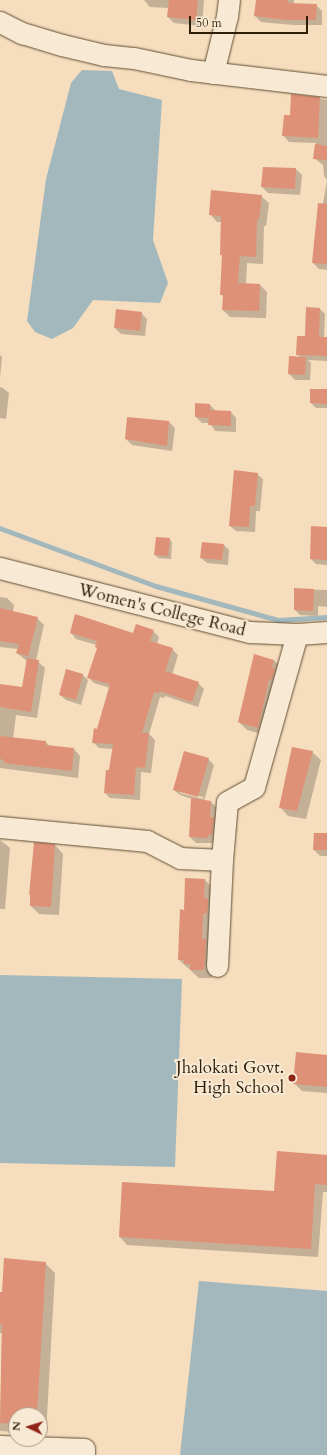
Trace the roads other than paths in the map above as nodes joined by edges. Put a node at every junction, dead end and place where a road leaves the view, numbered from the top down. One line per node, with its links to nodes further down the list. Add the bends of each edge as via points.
1 (229, 0): 3 (street)
2 (0, 22): 3 (street, via 62,45 104,55)
3 (213, 73): 4 (street)
4 (327, 86)
5 (0, 568): 7 (street, Women's College Road, via 250,632)
6 (327, 632): 7 (street, Women's College Road)
7 (297, 634): 9 (street, via 254,787 227,802)
8 (0, 827): 9 (street, via 147,841 180,858)
9 (222, 860): 10 (street)
10 (217, 966)
11 (0, 1446): 12 (street, via 84,1449)
12 (84, 1455)

